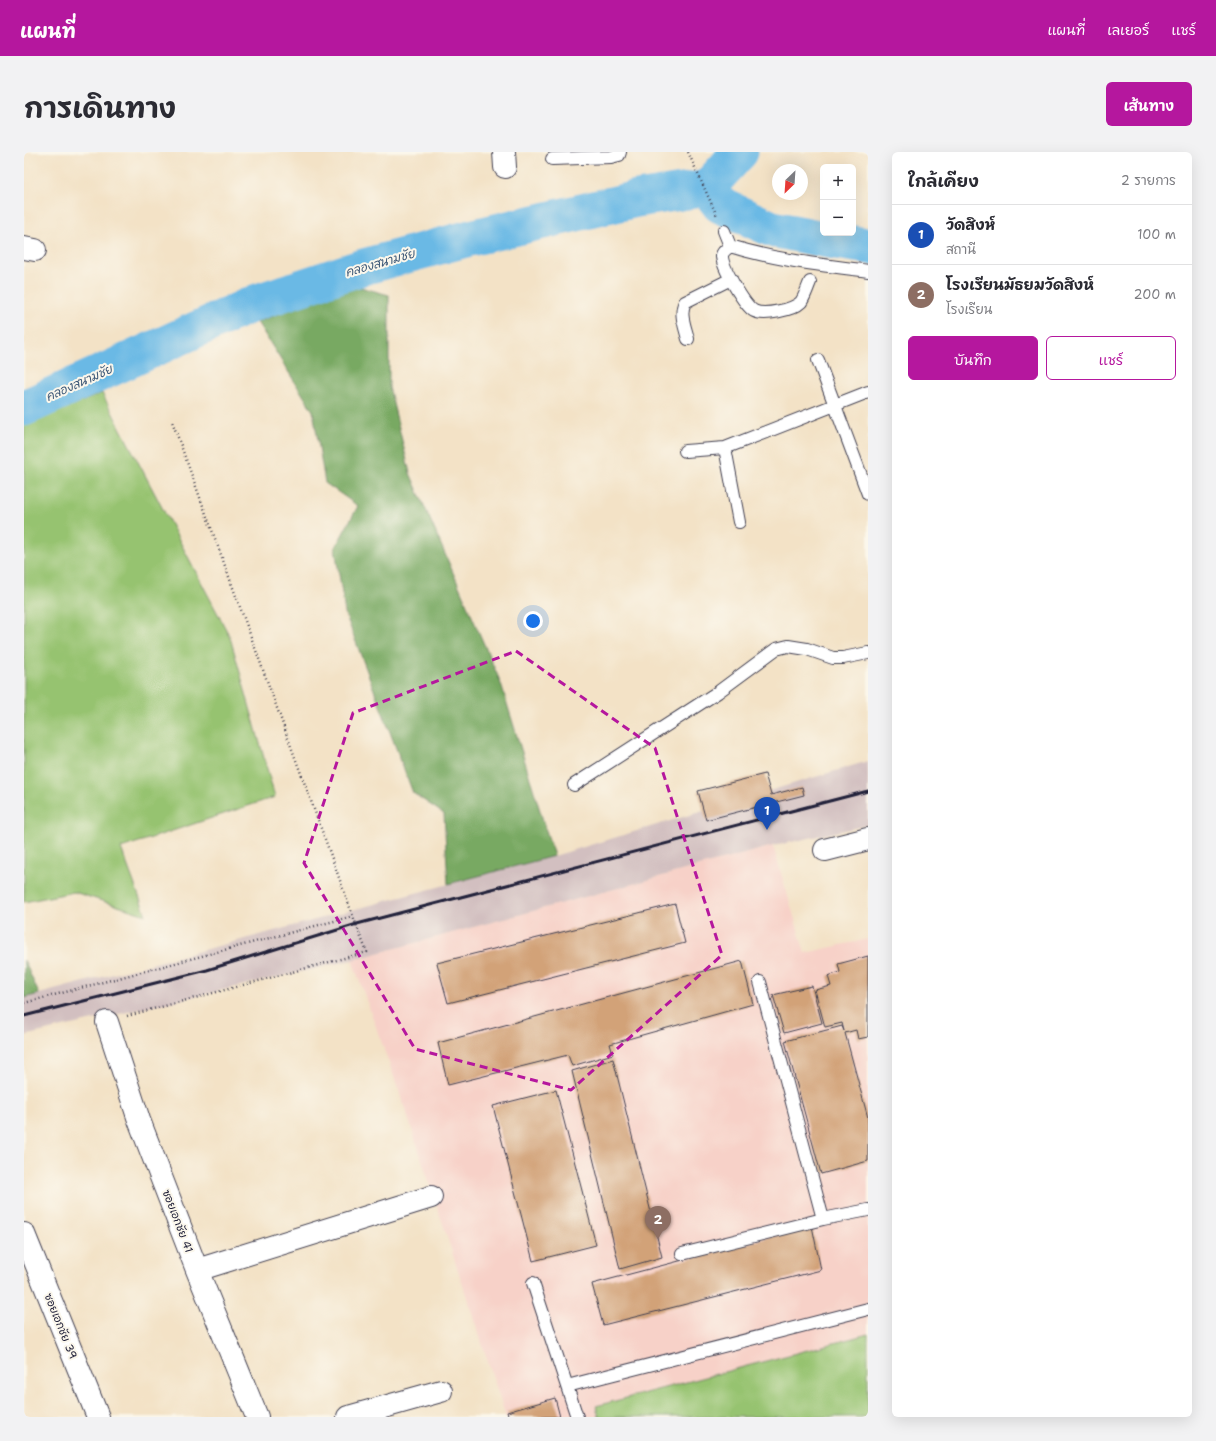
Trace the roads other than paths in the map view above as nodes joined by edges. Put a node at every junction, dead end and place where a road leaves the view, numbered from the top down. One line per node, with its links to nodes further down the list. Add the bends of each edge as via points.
1 (620, 152): 2 (lane, via 619,155 611,157)
2 (552, 159)
3 (724, 231): 4 (lane)
4 (730, 246): 5 (lane, via 797,262); 6 (lane, via 722,256)
5 (868, 271)
6 (731, 279): 7 (lane, via 747,306 761,313 796,306 802,301); 8 (lane, via 685,302 682,315)
7 (810, 282)
8 (688, 339)
9 (818, 360): 11 (lane)
10 (868, 392): 11 (lane)
11 (834, 405): 12 (lane); 14 (lane)
12 (725, 448): 13 (lane); 15 (lane)
13 (685, 452)
14 (868, 494)
15 (739, 522)
16 (868, 653): 17 (lane, via 833,658 807,649 788,646 776,649 718,692)
17 (574, 785)
18 (868, 839): 19 (street)
19 (825, 850)
20 (760, 982): 24 (lane)
21 (107, 1022): 27 (street, ซอยเอกชัย 41, via 140,1120)
22 (431, 1197): 27 (street)
23 (868, 1210): 24 (lane)
24 (823, 1219): 26 (lane)
25 (24, 1234): 32 (street, ซอยเอกชัย 39)
26 (682, 1254)
27 (197, 1270): 33 (street, ซอยเอกชัย 41)
28 (534, 1283): 30 (lane)
29 (868, 1309): 30 (lane)
30 (567, 1386): 35 (lane)
31 (441, 1391): 34 (street)
32 (98, 1417)
33 (257, 1417)
34 (348, 1417)
35 (577, 1417)

